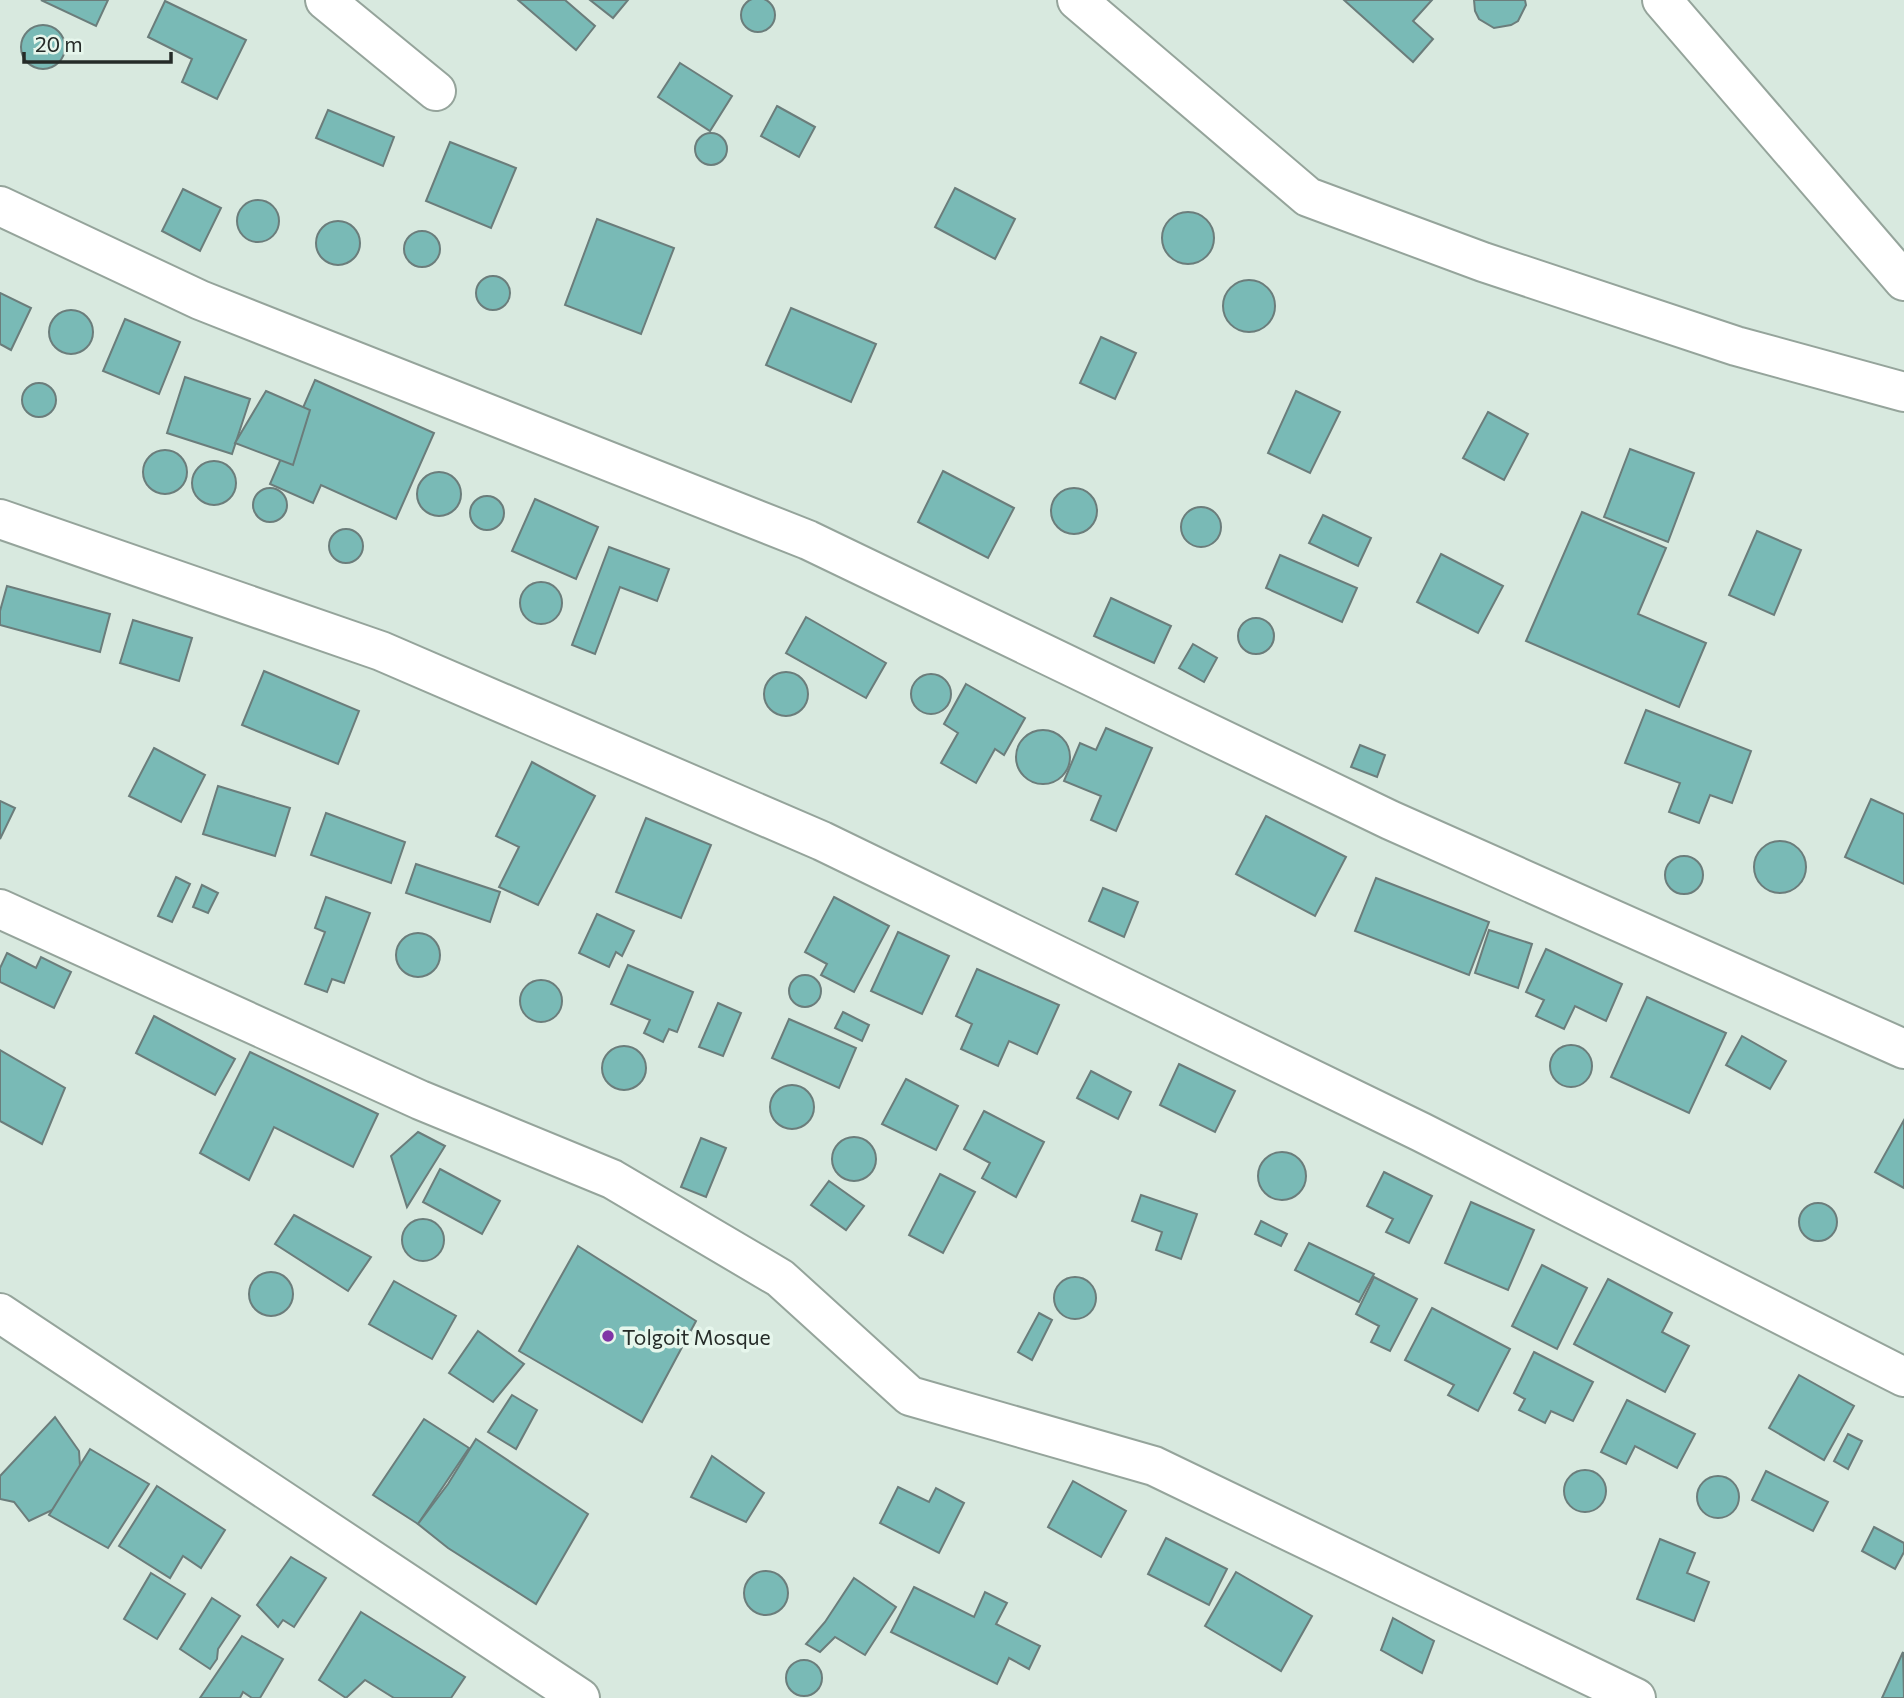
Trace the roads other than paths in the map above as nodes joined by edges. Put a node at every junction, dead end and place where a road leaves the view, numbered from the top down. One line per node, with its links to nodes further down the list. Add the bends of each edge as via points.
1 (324, 0): 4 (street)
2 (1077, 0): 7 (street, via 1308,197 1483,262 1736,346)
3 (1662, 0): 6 (street)
4 (436, 91)
5 (0, 206): 10 (street, via 200,300 808,540 1390,820)
6 (1904, 281)
7 (1904, 392)
8 (0, 519): 12 (street, via 382,651 822,841 1421,1132)
9 (0, 909): 14 (street, via 420,1100 612,1179 780,1278 910,1396 1154,1466)
10 (1904, 1049)
11 (0, 1313): 13 (street)
12 (1904, 1377)
13 (580, 1698)
14 (1636, 1698)

